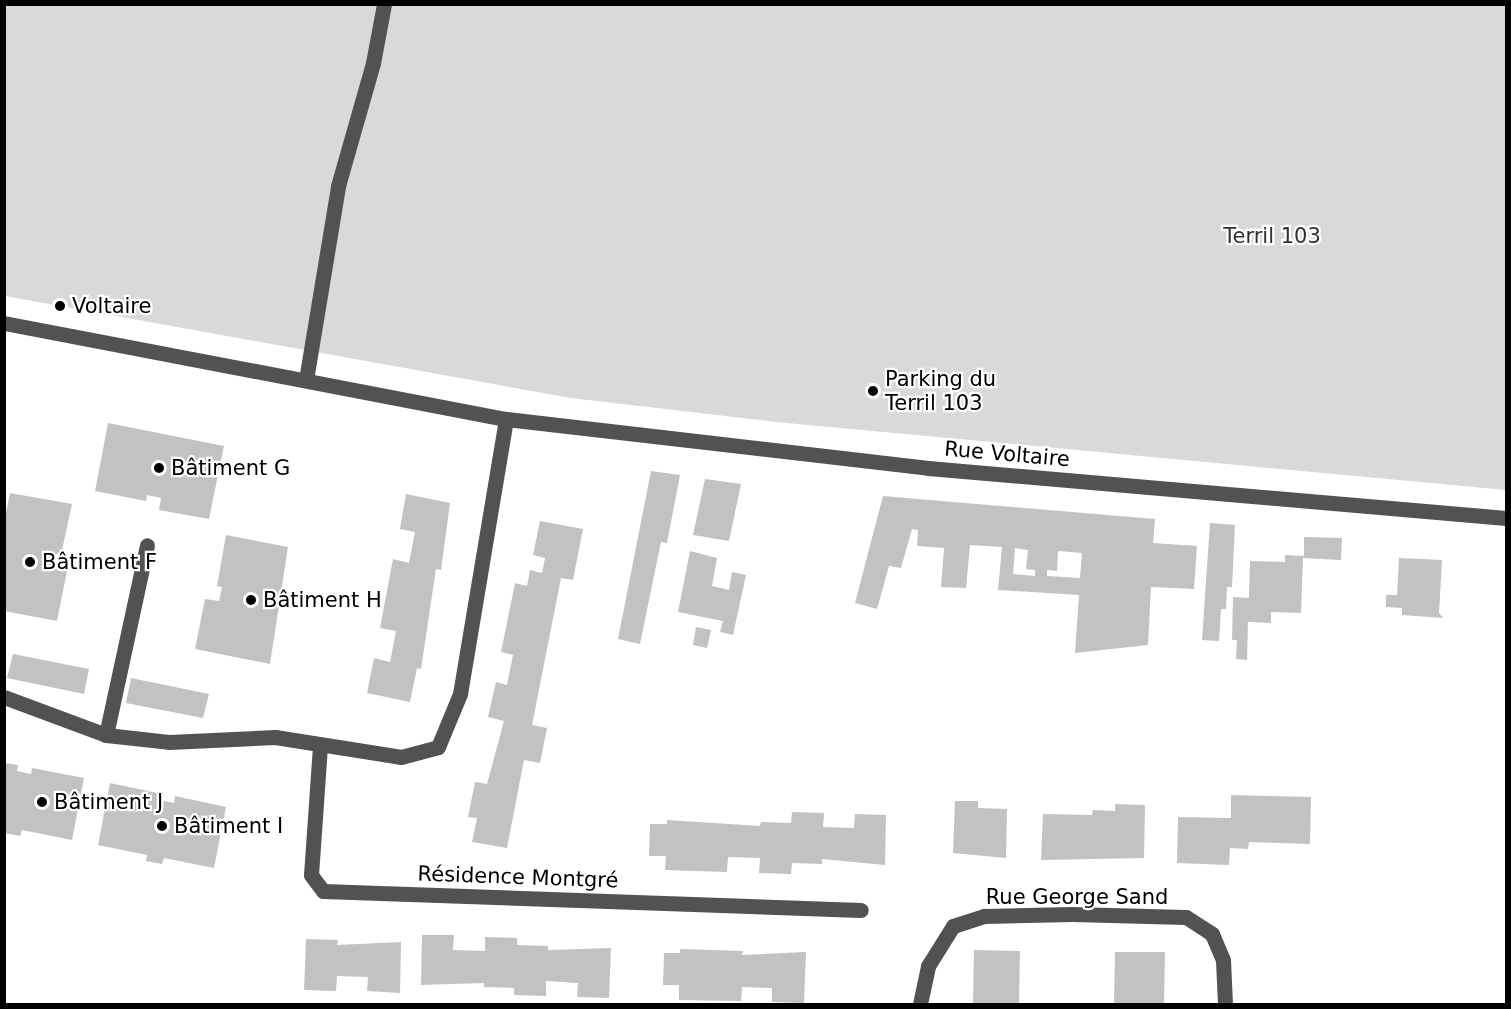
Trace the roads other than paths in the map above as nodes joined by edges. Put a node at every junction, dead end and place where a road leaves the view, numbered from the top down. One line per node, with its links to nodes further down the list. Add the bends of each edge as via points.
1 (384, 4): 3 (street, via 373,63 338,186)
2 (4, 323): 3 (street, Rue Voltaire)
3 (306, 380): 4 (street, Rue Voltaire)
4 (506, 419): 5 (street, Rue Voltaire, via 916,467); 9 (street, via 460,694 438,747 401,757)
5 (1506, 518)
6 (147, 545): 8 (street)
7 (4, 697): 8 (street)
8 (106, 735): 9 (street, via 169,742 275,737)
9 (320, 746): 10 (street, Résidence Montgré, via 310,875 323,891)
10 (861, 910)
11 (920, 1005): 12 (street, Rue George Sand, via 928,966 953,926 984,916 1072,914 1186,917 1212,934 1223,960)
12 (1225, 1005)

